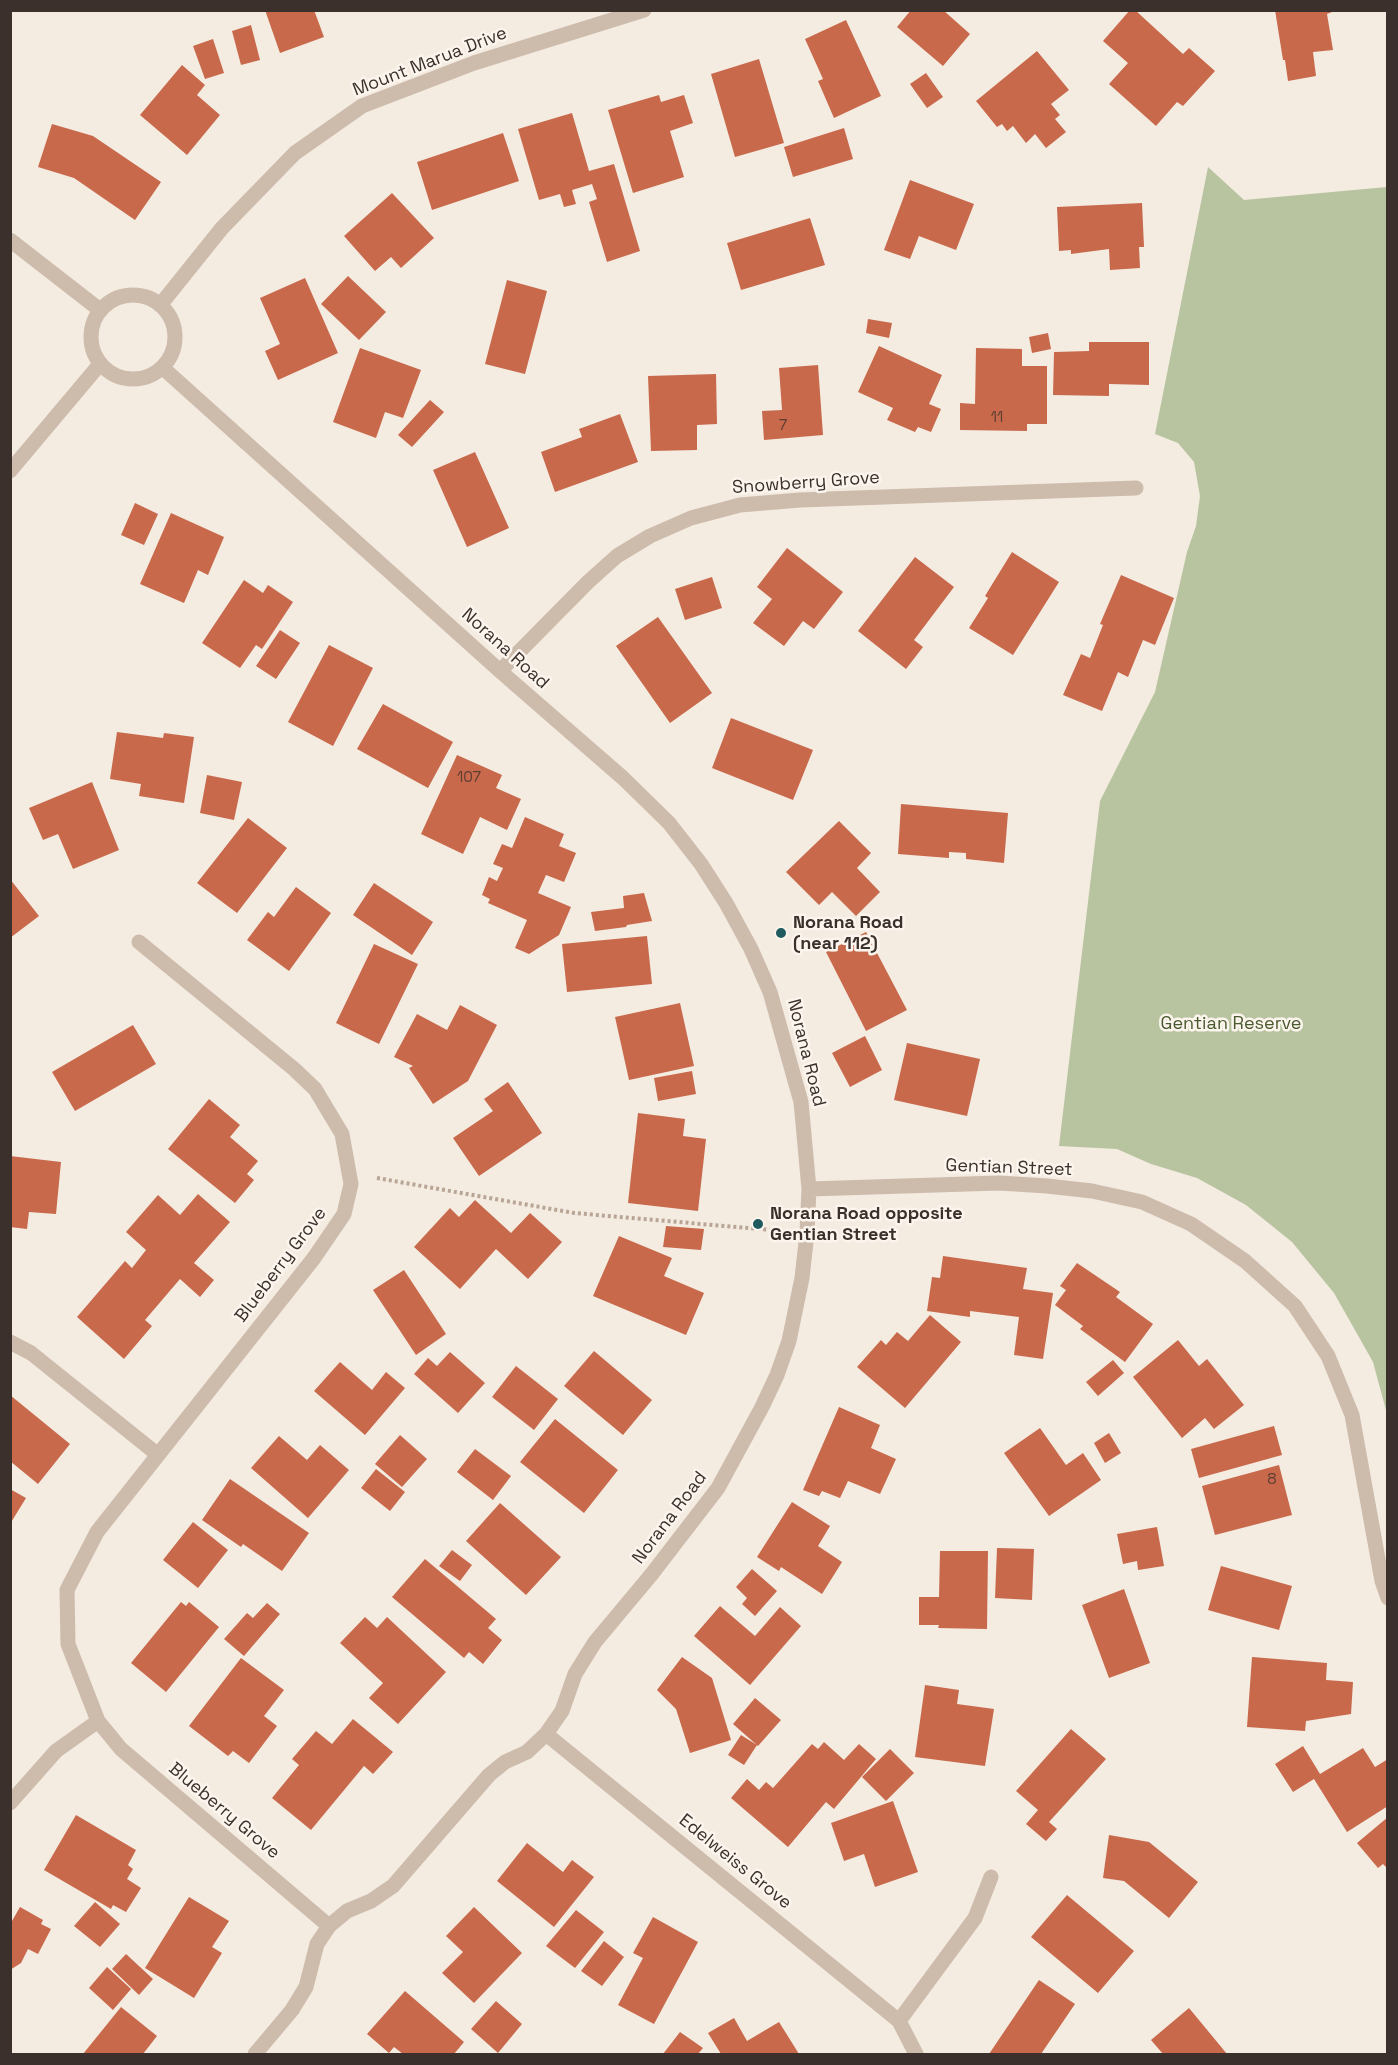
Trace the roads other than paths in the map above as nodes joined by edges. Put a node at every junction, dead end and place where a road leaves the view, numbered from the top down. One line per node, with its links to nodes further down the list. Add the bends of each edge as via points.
1 (644, 10): 3 (street, Mount Marua Drive, via 474,63 362,106 295,153 222,228)
2 (10, 240): 4 (street)
3 (161, 304): 4 (street, via 136,294 110,301); 6 (street, via 176,328 172,356)
4 (100, 310): 5 (street, via 90,337)
5 (100, 364): 6 (street, via 124,379 152,376); 7 (street)
6 (163, 368): 9 (street, Norana Road)
7 (10, 471)
8 (1136, 488): 9 (street, Snowberry Grove, via 800,500 740,505 691,518 617,556)
9 (500, 671): 11 (street, Norana Road, via 669,823 726,903 752,949 786,1044 801,1102)
10 (139, 942): 13 (street, Blueberry Grove, via 315,1089 342,1134 351,1184 344,1214 314,1258)
11 (808, 1189): 14 (street, Gentian Street, via 999,1184 1092,1191 1142,1202 1191,1224 1245,1261 1294,1306 1328,1356 1352,1415); 16 (street, Norana Road, via 802,1278 789,1341 777,1375 718,1488 595,1642 574,1674 562,1711)
12 (10, 1342): 13 (street, via 31,1353)
13 (157, 1454): 15 (street, Blueberry Grove, via 97,1532 67,1590 68,1644)
14 (1388, 1598)
15 (98, 1721): 17 (street, via 56,1751); 19 (street, Blueberry Grove, via 121,1749)
16 (546, 1734): 19 (street, Norana Road, via 527,1752 489,1775 393,1886 347,1911); 20 (street, Edelweiss Grove)
17 (10, 1803)
18 (992, 1877): 20 (street, via 975,1918)
19 (329, 1926): 21 (street, Norana Road, via 317,1944 306,1987)
20 (899, 2021): 22 (street, Edelweiss Grove)
21 (255, 2055)
22 (916, 2055)

